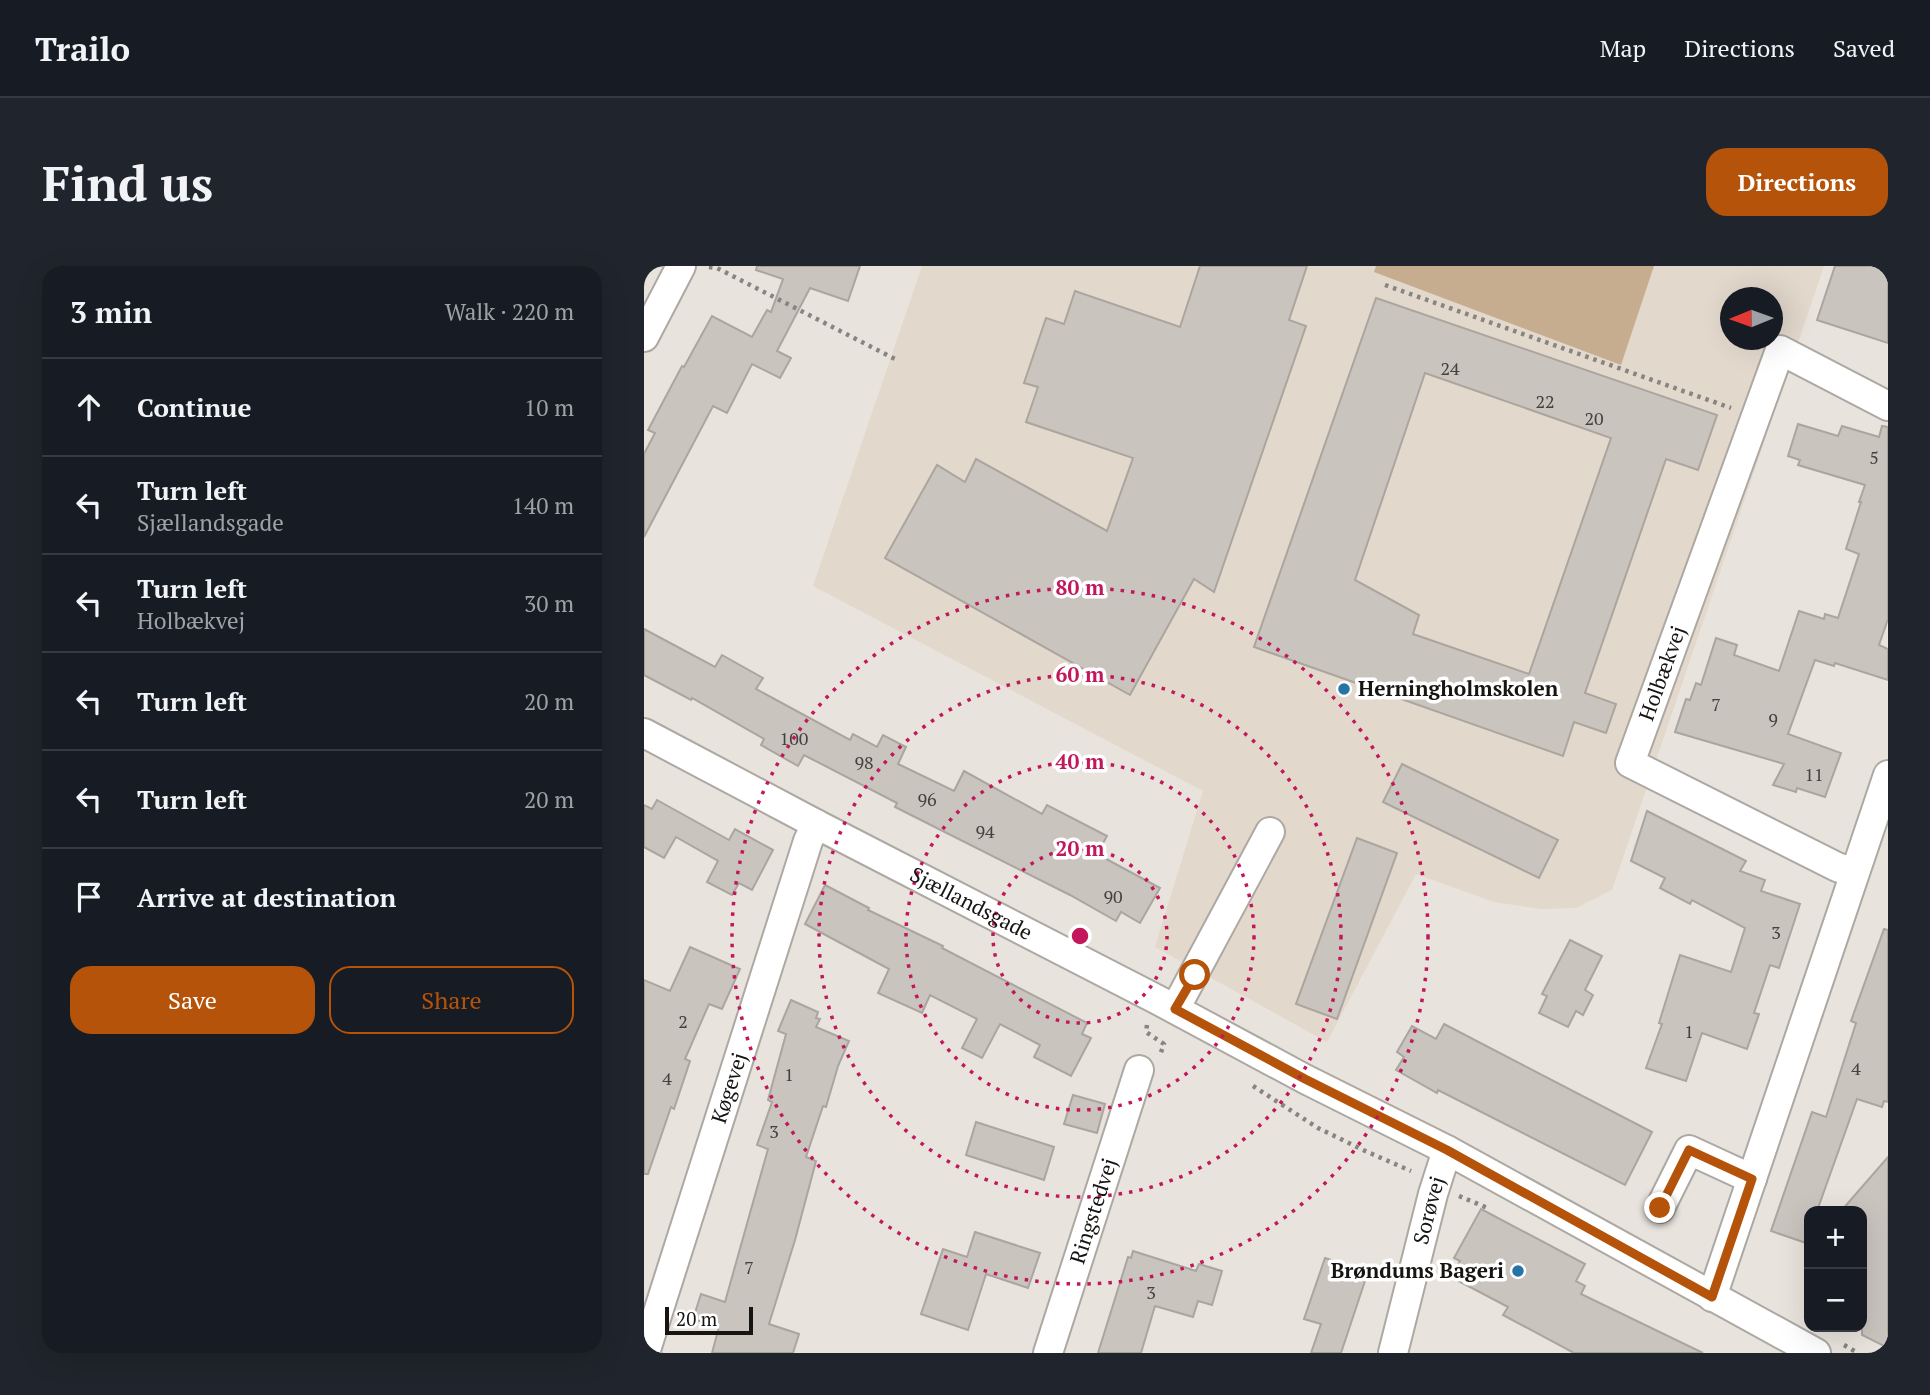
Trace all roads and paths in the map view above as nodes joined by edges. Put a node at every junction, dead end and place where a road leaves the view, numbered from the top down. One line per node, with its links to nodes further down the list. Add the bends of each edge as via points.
1 (681, 266): 4 (street)
2 (704, 266): 5 (path, via 717,268)
3 (1385, 285): 7 (path)
4 (644, 337)
5 (899, 361)
6 (1888, 406): 7 (street, Holbækvej, via 1780,350)
7 (1756, 417): 12 (street, Holbækvej, via 1630,763)
8 (644, 733): 10 (street, Sjællandsgade)
9 (1888, 775): 12 (street)
10 (816, 824): 13 (street, Sjællandsgade); 19 (street, Køgevej)
11 (1270, 832): 13 (street)
12 (1854, 873): 16 (street)
13 (1175, 1009): 15 (street, Sjællandsgade)
14 (1139, 1070): 20 (street, Ringstedvej)
15 (1447, 1150): 18 (street, Sjællandsgade); 21 (street, Sorøvej)
16 (1752, 1179): 17 (street, via 1689,1150); 18 (street)
17 (1660, 1208)
18 (1712, 1297): 22 (street, Sjællandsgade)
19 (645, 1353)
20 (1048, 1353)
21 (1392, 1353)
22 (1816, 1353)

